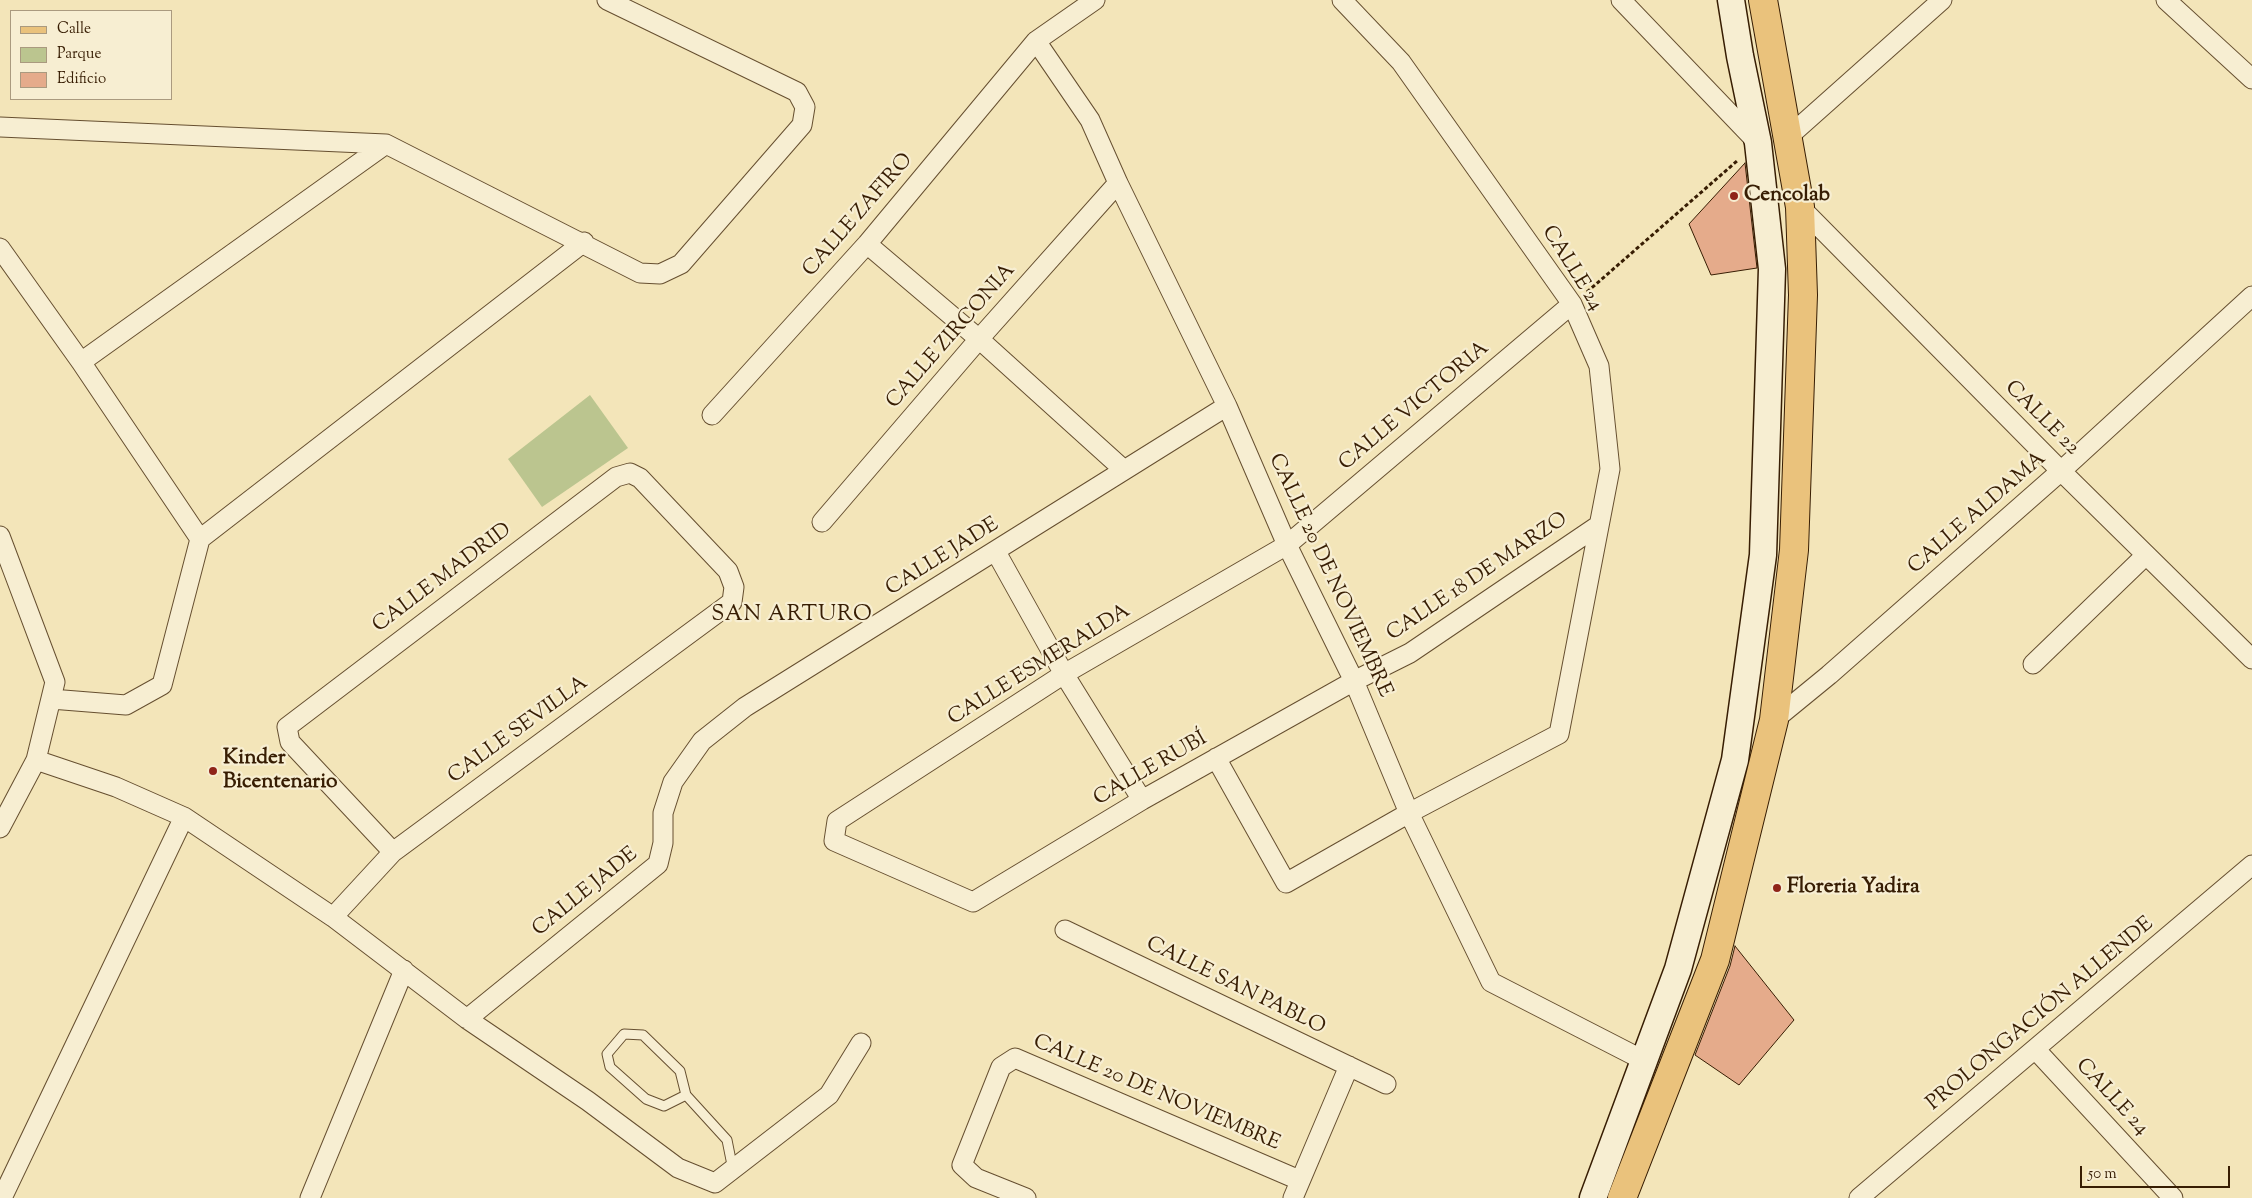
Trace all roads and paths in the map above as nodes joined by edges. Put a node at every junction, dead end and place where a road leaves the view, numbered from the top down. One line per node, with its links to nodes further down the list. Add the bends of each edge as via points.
1 (607, 0): 17 (street, via 797,92 805,107 802,125 681,264 660,274 640,273)
2 (1096, 0): 9 (street, CALLE ZAFIRO)
3 (1342, 0): 21 (street, CALLE 24, via 1401,62)
4 (1621, 0): 13 (street)
5 (1731, 0): 13 (main road)
6 (1763, 0): 12 (main road)
7 (1942, 0): 12 (street)
8 (2166, 0): 10 (street)
9 (1036, 42): 15 (street, CALLE 20 DE NOVIEMBRE, via 1090,120); 18 (street, CALLE ZAFIRO)
10 (2252, 79)
11 (0, 127): 14 (street)
12 (1787, 138): 16 (main road)
13 (1758, 143): 21 (path); 57 (main road, via 1772,269 1764,555 1736,760 1678,969)
14 (386, 144): 17 (street); 23 (street)
15 (1118, 183): 22 (street, CALLE ZIRCONIA); 24 (street, CALLE 20 DE NOVIEMBRE)
16 (1800, 208): 27 (street, CALLE 22); 41 (main road, via 1803,295 1794,550)
17 (584, 242): 32 (street)
18 (867, 244): 22 (street); 25 (street, CALLE ZAFIRO)
19 (0, 248): 23 (street)
20 (2252, 296): 27 (street, CALLE ALDAMA)
21 (1572, 304): 30 (street, CALLE 24, via 1599,366 1610,469); 33 (street, CALLE VICTORIA)
22 (979, 340): 26 (street); 29 (street, CALLE ZIRCONIA)
23 (81, 362): 32 (street)
24 (1227, 406): 26 (street, CALLE JADE); 33 (street, CALLE 20 DE NOVIEMBRE)
25 (712, 415)
26 (1124, 470): 34 (street, CALLE JADE)
27 (2061, 471): 35 (street, CALLE 22); 41 (street, CALLE ALDAMA)
28 (630, 473): 48 (street, CALLE SEVILLA, via 640,478 728,571 734,587 732,602); 48 (street, CALLE MADRID, via 616,477 287,727 290,742)
29 (822, 522)
30 (1599, 525): 39 (street, CALLE 18 DE MARZO, via 1410,653); 45 (street, CALLE 24, via 1559,734)
31 (0, 536): 40 (street)
32 (200, 539): 40 (street, via 162,685 126,705)
33 (1287, 545): 38 (street, CALLE ESMERALDA); 39 (street, CALLE 20 DE NOVIEMBRE)
34 (996, 552): 38 (street); 54 (street, CALLE JADE, via 745,707 702,741 673,782 663,813 663,844 658,864)
35 (2146, 555): 36 (street, CALLE 22); 37 (street)
36 (2252, 659)
37 (2033, 664)
38 (1064, 674): 44 (street); 50 (street, CALLE ESMERALDA, via 838,821 834,840)
39 (1354, 681): 42 (street, CALLE RUBÍ); 45 (street, CALLE 20 DE NOVIEMBRE)
40 (53, 690): 43 (street)
41 (1774, 720): 67 (main road, via 1715,960)
42 (1216, 758): 44 (street, CALLE RUBÍ); 45 (street, via 1286,883)
43 (36, 760): 46 (street, via 116,787); 47 (street)
44 (1142, 800): 50 (street, CALLE RUBÍ)
45 (1409, 813): 57 (street, CALLE 20 DE NOVIEMBRE, via 1491,982)
46 (184, 817): 51 (street); 63 (street)
47 (0, 828)
48 (393, 852): 51 (street, CALLE SEVILLA)
49 (2252, 865): 56 (street, PROLONGACIÓN ALLENDE)
50 (973, 902)
51 (333, 917): 53 (street)
52 (1065, 930): 58 (street, CALLE SAN PABLO)
53 (404, 970): 54 (street); 64 (street)
54 (467, 1019): 61 (street, via 588,1101 678,1168 716,1183)
55 (861, 1043): 61 (street, via 829,1095)
56 (2036, 1050): 68 (street, PROLONGACIÓN ALLENDE); 69 (street, CALLE 24)
57 (1645, 1061): 66 (main road)
58 (1349, 1066): 59 (street, CALLE SAN PABLO); 62 (street)
59 (1386, 1084)
60 (686, 1095): 60 (lane, via 680,1071 643,1035 624,1034 607,1054 610,1068 646,1099 664,1106); 61 (lane, via 727,1140)
61 (733, 1170)
62 (1296, 1189): 65 (street, CALLE 20 DE NOVIEMBRE, via 1015,1058 1001,1067 962,1165 976,1178)
63 (2, 1198)
64 (310, 1198)
65 (1026, 1198)
66 (1593, 1198)
67 (1622, 1198)
68 (1859, 1198)
69 (2173, 1198)

